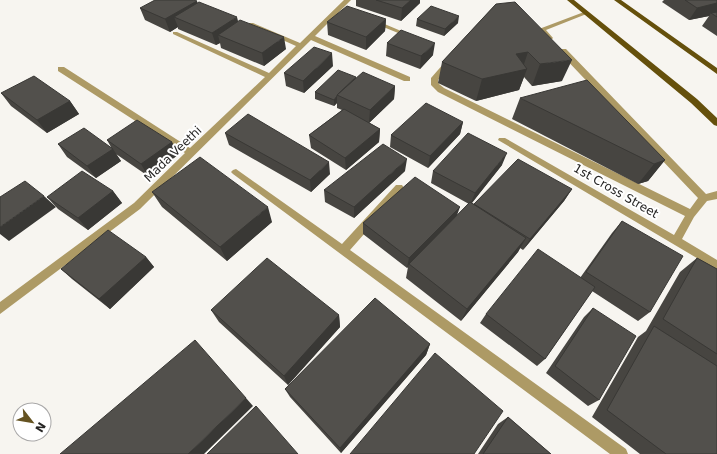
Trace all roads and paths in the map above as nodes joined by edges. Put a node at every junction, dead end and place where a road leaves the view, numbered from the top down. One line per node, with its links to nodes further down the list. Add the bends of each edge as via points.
1 (348, 0): 9 (street, Mada Veethi, via 343,10)
2 (570, 0): 4 (main road)
3 (617, 0): 13 (main road)
4 (586, 13): 16 (main road, via 694,101); 22 (street, via 554,26 539,27)
5 (366, 19): 8 (street)
6 (251, 24): 10 (street)
7 (175, 33): 14 (street)
8 (410, 36)
9 (311, 37): 10 (street, Mada Veethi); 15 (street)
10 (301, 46): 14 (street, Mada Veethi)
11 (454, 58): 23 (street, via 434,80 435,85 441,90)
12 (60, 69): 18 (street)
13 (717, 72)
14 (270, 76): 18 (street, Mada Veethi)
15 (407, 78)
16 (717, 123)
17 (502, 140): 24 (street, 1st Cross Street)
18 (191, 153): 27 (street, Mada Veethi, via 137,206)
19 (236, 172): 25 (street)
20 (399, 188): 25 (street)
21 (717, 195): 22 (street)
22 (704, 198): 23 (street)
23 (691, 214): 24 (street)
24 (676, 240): 26 (street, 1st Cross Street)
25 (343, 250): 28 (street)
26 (717, 265)
27 (0, 309)
28 (621, 454)

